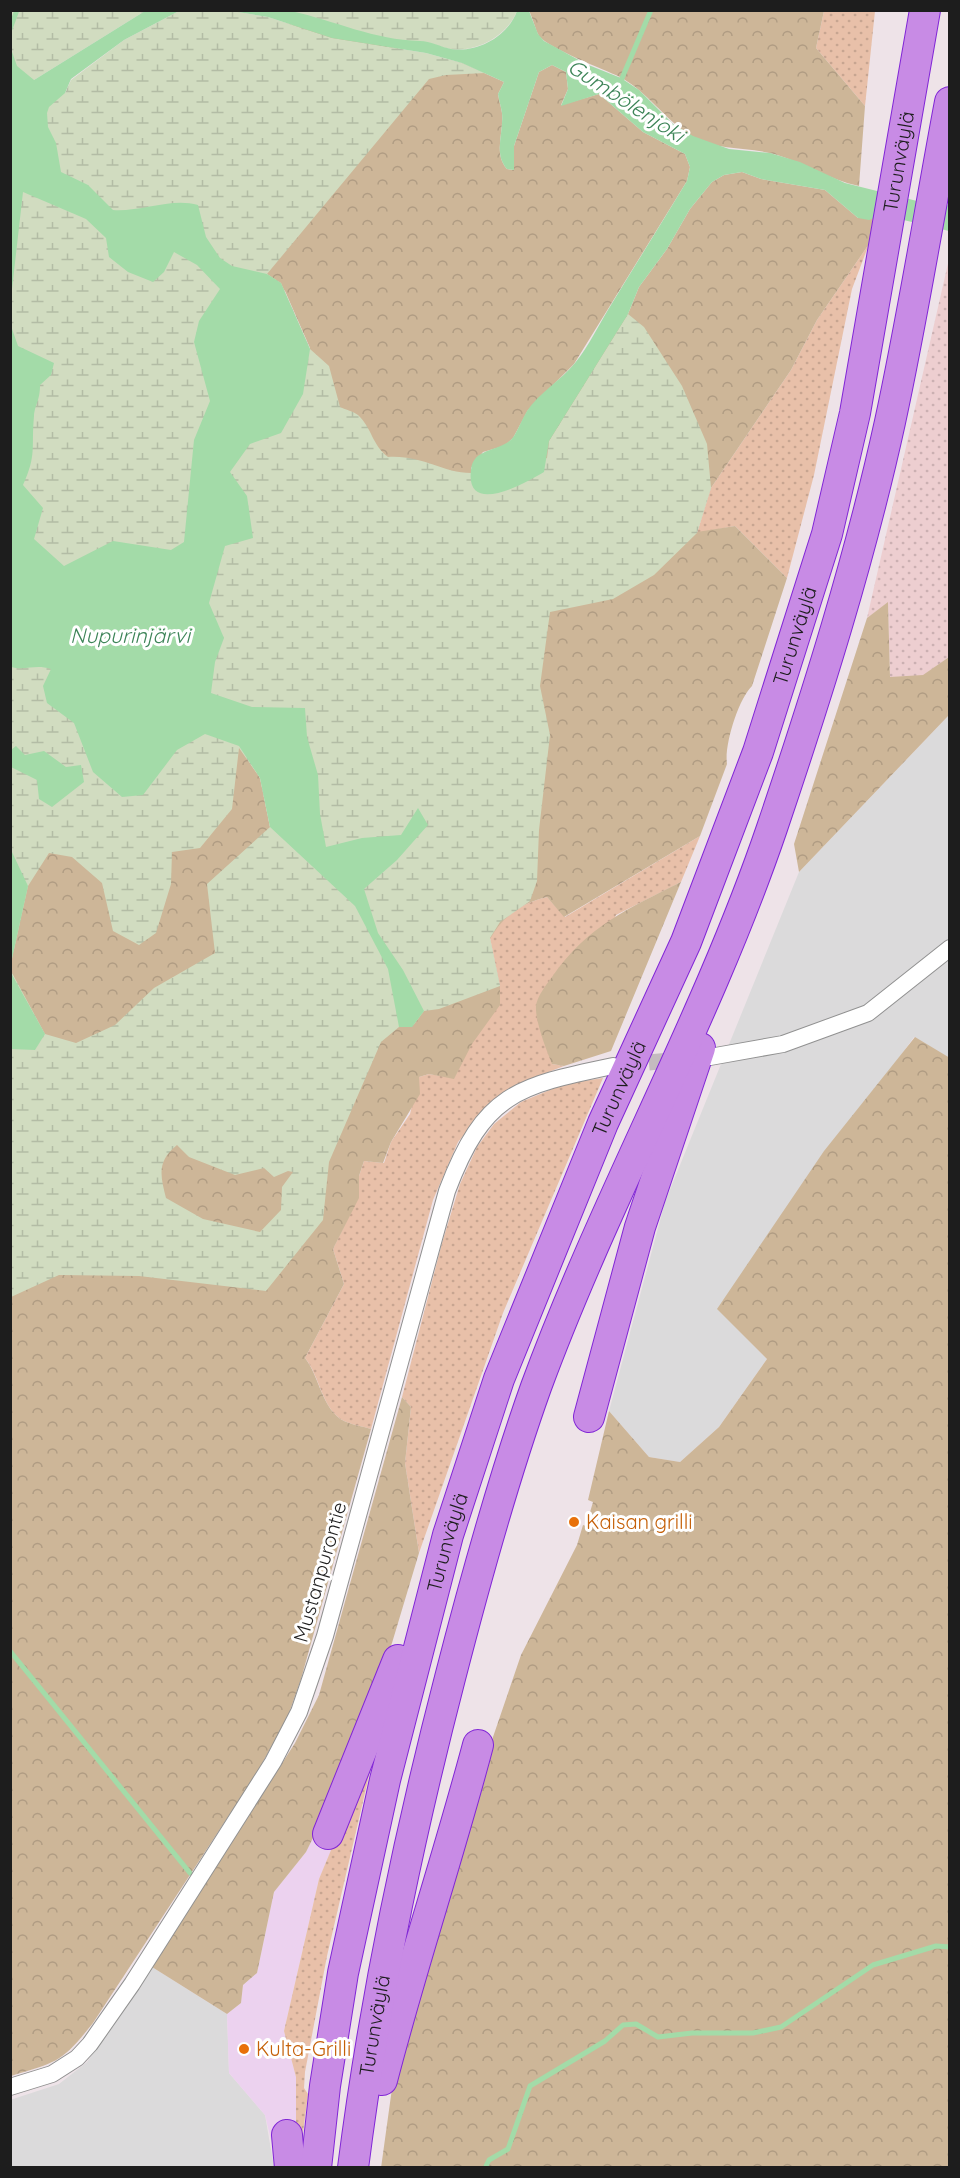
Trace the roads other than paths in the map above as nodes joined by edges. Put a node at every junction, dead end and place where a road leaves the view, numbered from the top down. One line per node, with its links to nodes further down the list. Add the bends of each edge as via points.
1 (925, 10): 8 (highway, Turunväylä, via 855,413 827,534 758,752 686,942 603,1123 499,1379)
2 (950, 102): 3 (highway, Turunväylä, via 890,421 861,541)
3 (770, 834): 7 (highway, via 720,996 640,1227); 15 (highway, Turunväylä, via 709,986 582,1269 535,1390 496,1512 421,1790 380,1982)
4 (950, 948): 5 (street, via 868,1013 783,1044)
5 (710, 1057)
6 (613, 1066): 11 (street, Mustanpurontie, via 528,1087 497,1106 474,1132 447,1191 328,1624 299,1712 273,1762 90,2044 52,2074)
7 (589, 1417)
8 (448, 1535): 10 (highway); 14 (highway, Turunväylä, via 384,1780 344,1973)
9 (478, 1745): 16 (highway, via 408,1979)
10 (328, 1834)
11 (10, 2087)
12 (287, 2134): 13 (highway)
13 (290, 2168)
14 (316, 2168)
15 (353, 2168)
16 (359, 2168)

